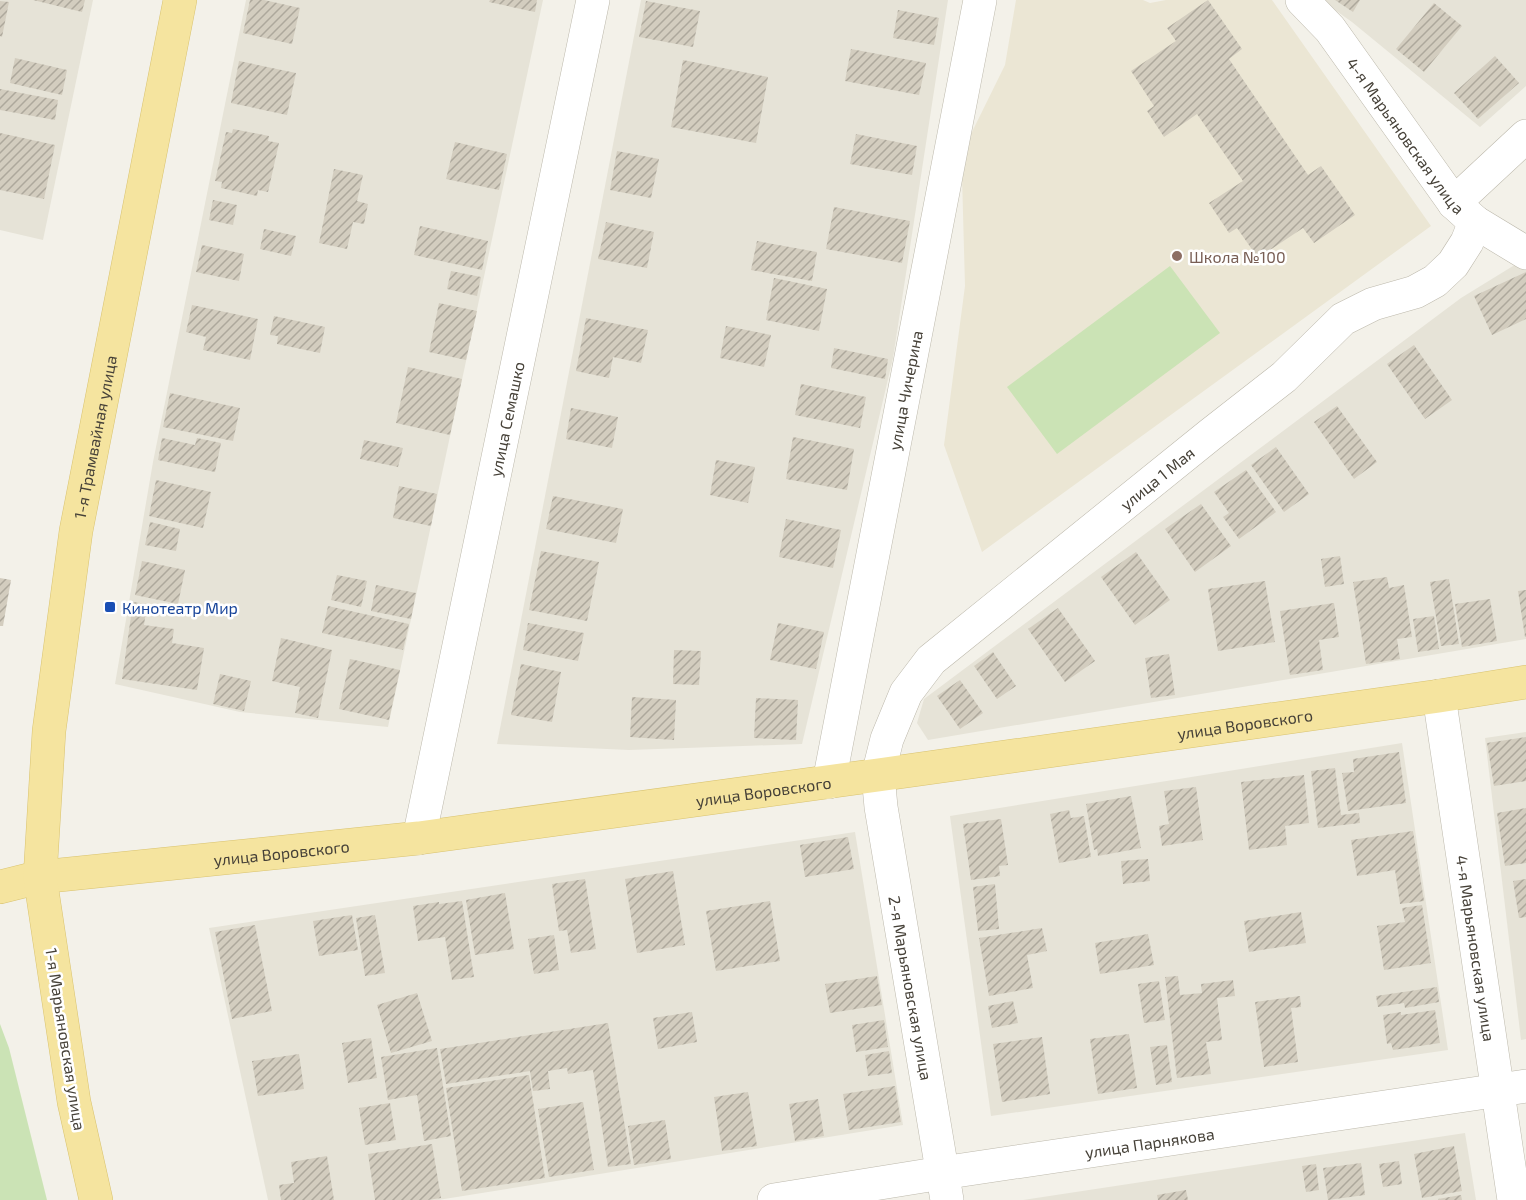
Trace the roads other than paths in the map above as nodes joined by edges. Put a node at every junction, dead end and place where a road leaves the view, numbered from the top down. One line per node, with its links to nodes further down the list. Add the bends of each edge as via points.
1 (180, 0): 13 (main road, 1-я Трамвайная улица, via 76,531 49,731)
2 (593, 0): 12 (street, улица Семашко)
3 (980, 0): 11 (street, улица Чичерина)
4 (1302, 0): 6 (street, 4-я Марьяновская улица, via 1330,29)
5 (1526, 136): 6 (street, улица 1 Мая)
6 (1465, 212): 7 (street, 4-я Марьяновская улица); 10 (street, улица 1 Мая, via 1467,242 1453,264 1435,281 1343,319 1284,377 931,660 906,693 887,739)
7 (1526, 253)
8 (1526, 682): 9 (main road, улица Воровского)
9 (1439, 696): 10 (main road, улица Воровского); 15 (street, 4-я Марьяновская улица)
10 (878, 775): 11 (main road, улица Воровского); 16 (street, 2-я Марьяновская улица)
11 (829, 782): 12 (main road, улица Воровского)
12 (419, 838): 13 (main road, улица Воровского)
13 (40, 877): 14 (main road, улица Воровского); 17 (main road, 1-я Марьяновская улица, via 74,1102)
14 (0, 886)
15 (1512, 1088): 16 (street, улица Парнякова); 19 (street, 4-я Марьяновская улица)
16 (945, 1187): 18 (street, улица Парнякова)
17 (96, 1200)
18 (774, 1200)
19 (1514, 1200)

